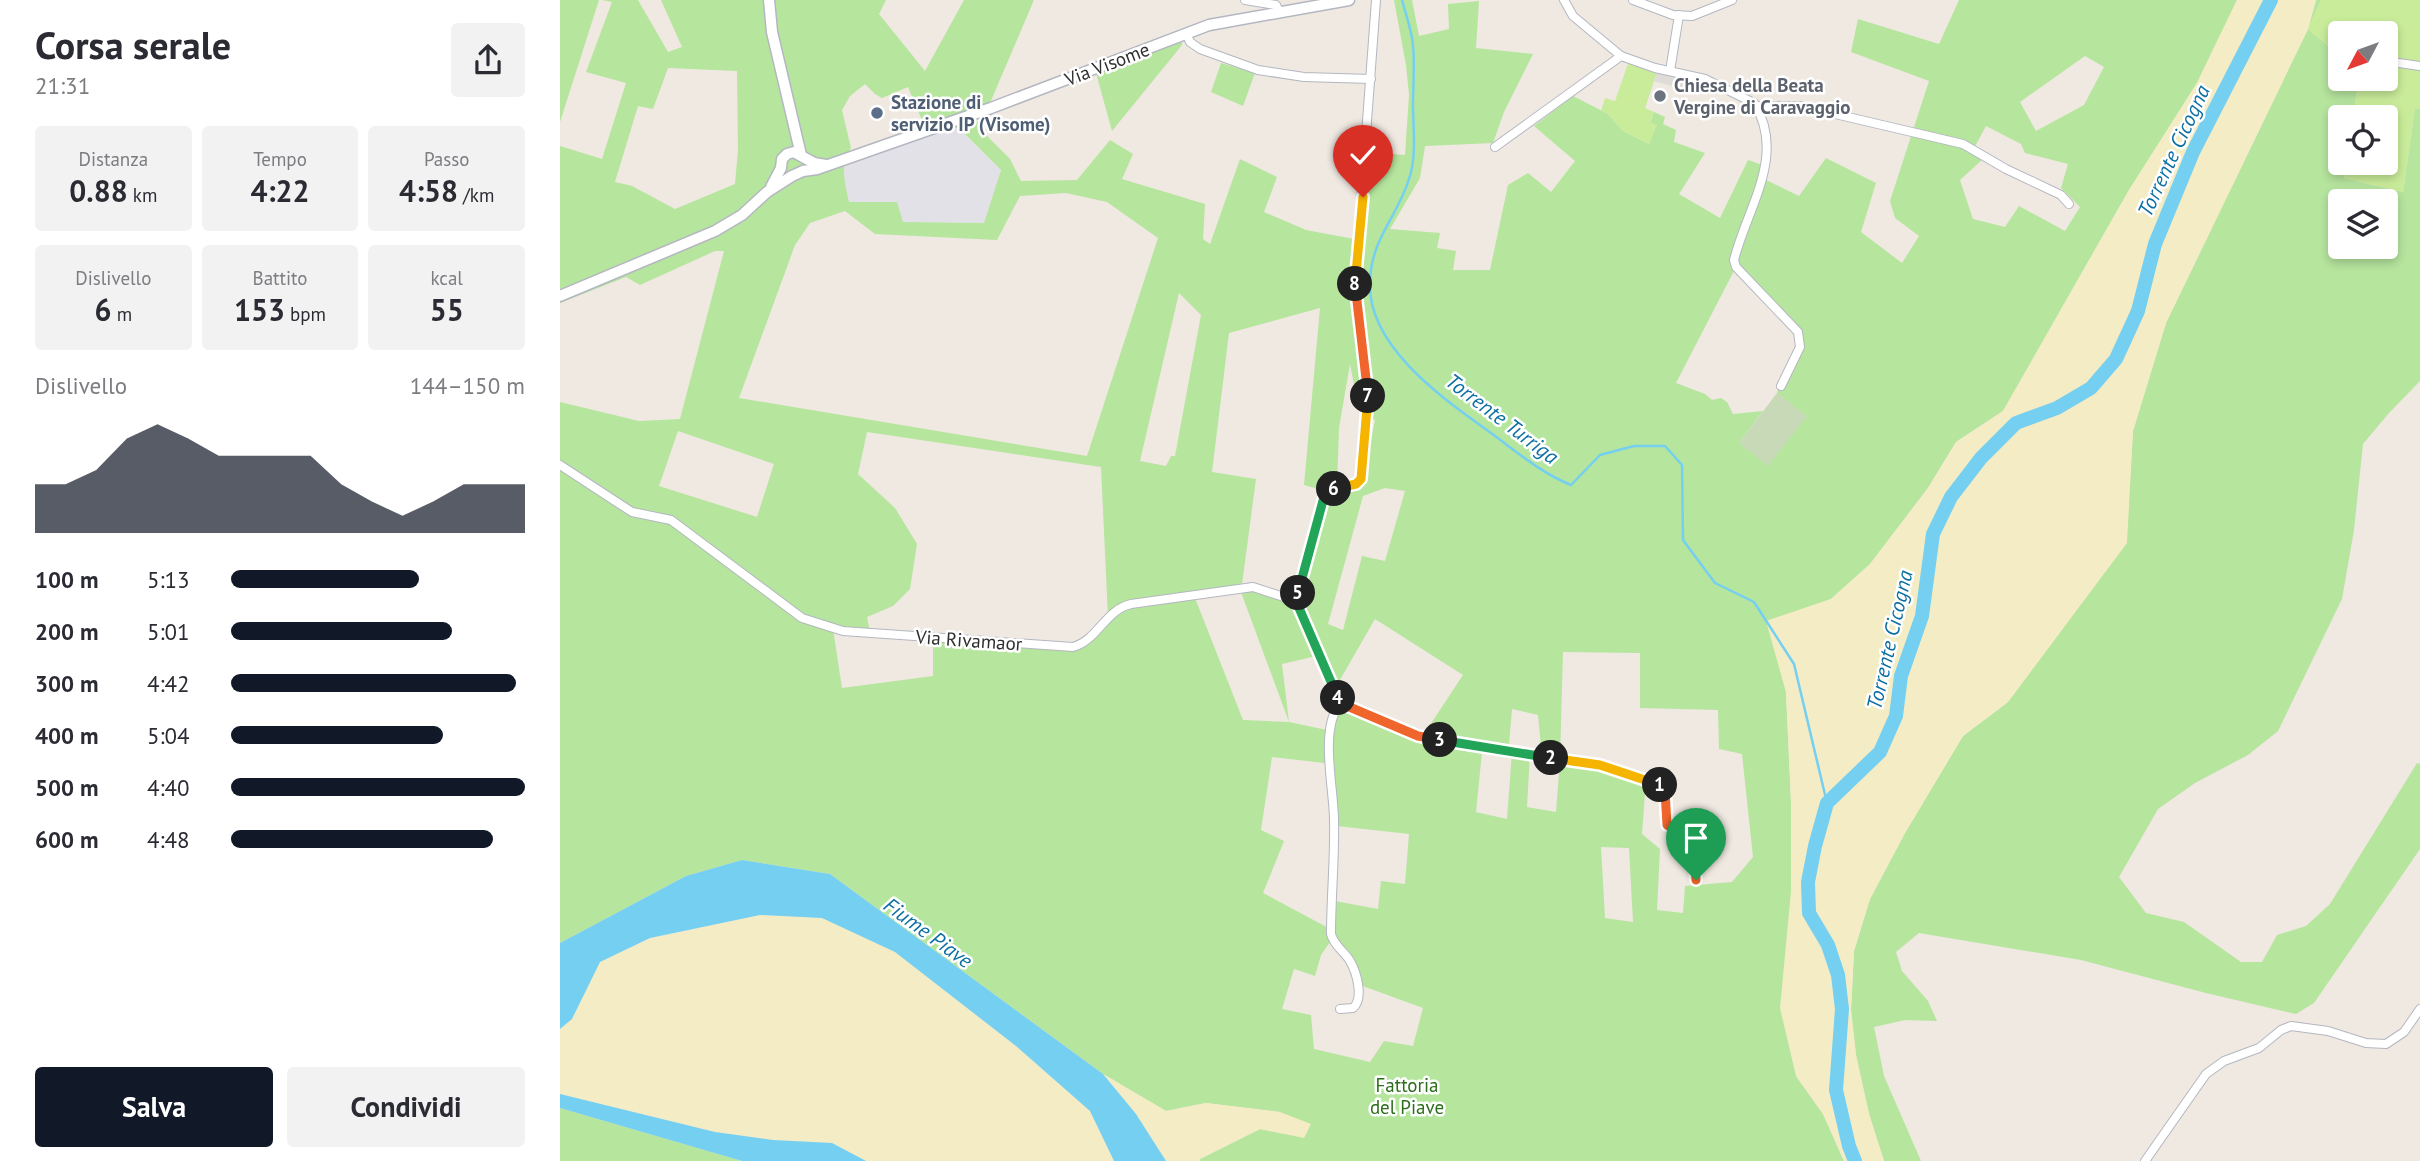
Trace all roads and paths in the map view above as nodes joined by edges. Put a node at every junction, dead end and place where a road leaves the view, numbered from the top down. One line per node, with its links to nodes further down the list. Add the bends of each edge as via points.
1 (769, 0): 17 (street)
2 (1245, 0): 8 (street, via 1276,5)
3 (1349, 0): 8 (street, Via Visome)
4 (1376, 0): 15 (street)
5 (1564, 0): 11 (street, via 1573,16)
6 (1633, 0): 9 (street)
7 (1732, 0): 9 (street, via 1692,16)
8 (1280, 13): 10 (street, Via Visome)
9 (1679, 15): 14 (street)
10 (1186, 33): 15 (street, via 1200,49 1258,70); 21 (street, Via Visome)
11 (1620, 56): 14 (street); 18 (street)
12 (2398, 63): 13 (street)
13 (2420, 66)
14 (1674, 71): 16 (street, via 1709,80)
15 (1371, 79): 29 (street, via 1355,283 1368,388 1362,475 1356,484 1324,497)
16 (1756, 106): 25 (street, via 1801,106 1963,144); 27 (street, via 1768,150 1734,260 1798,332 1800,346)
17 (794, 125): 19 (street); 20 (street)
18 (1495, 147)
19 (787, 153): 20 (street); 22 (street)
20 (802, 157): 21 (street); 23 (street, via 805,165)
21 (829, 165): 23 (street, Via Visome)
22 (781, 168): 23 (street); 24 (street)
23 (797, 173): 24 (street, Via Visome)
24 (767, 192): 26 (street, via 715,231)
25 (2069, 204)
26 (560, 296)
27 (1781, 386)
28 (560, 465): 29 (street, Via Rivamaor, via 632,512 671,520 802,618 842,631 1073,647 1093,636 1116,609 1130,604 1253,587)
29 (1296, 601): 30 (street)
30 (1340, 703): 31 (street, via 1418,736 1600,765 1658,783 1665,790 1667,825 1693,839); 32 (street, via 1333,716 1329,768 1334,817 1331,934 1353,967 1359,1000 1353,1008)
31 (1696, 880)
32 (1340, 1009)
33 (2420, 1009): 34 (street, via 2404,1032 2386,1044 2366,1044 2308,1026 2291,1026 2259,1048 2224,1061 2206,1074)
34 (2145, 1161)

